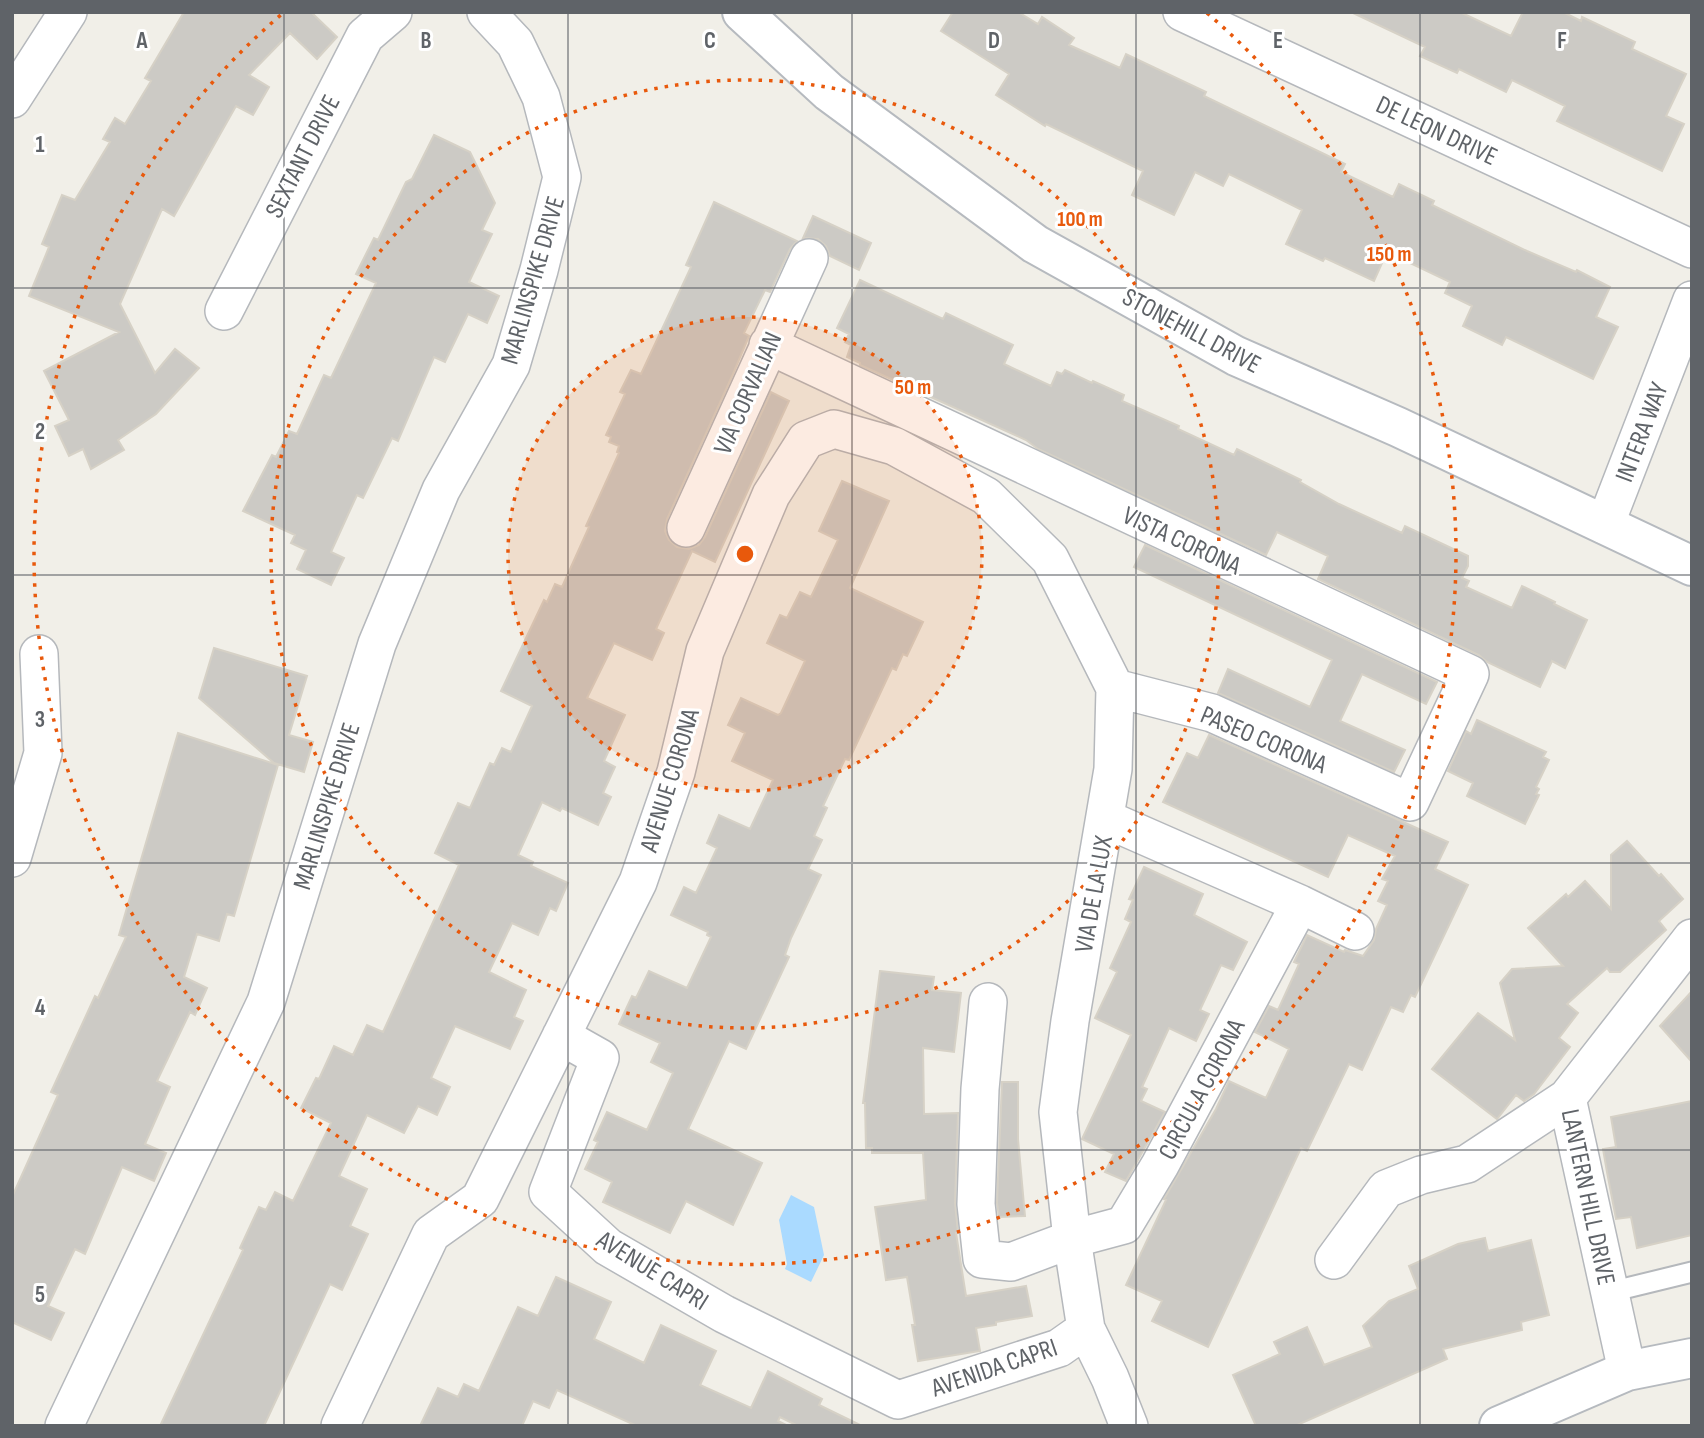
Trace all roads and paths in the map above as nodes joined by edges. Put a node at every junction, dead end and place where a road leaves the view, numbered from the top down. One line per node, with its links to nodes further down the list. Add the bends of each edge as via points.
1 (68, 12): 6 (street)
2 (393, 12): 10 (street, SEXTANT DRIVE, via 365,36)
3 (486, 12): 36 (street, MARLINSPIKE DRIVE, via 515,43 541,97 562,177 511,365 441,490 377,644 266,1002)
4 (742, 12): 14 (main road, STONEHILL DRIVE, via 829,92 1034,244 1236,356)
5 (1182, 12): 7 (street, DE LEON DRIVE)
6 (12, 99)
7 (1692, 249)
8 (808, 258): 11 (street, VIA CORVALIAN)
9 (1692, 300): 14 (street, INTERA WAY)
10 (224, 311)
11 (768, 345): 12 (street, VISTA CORONA); 15 (street, VIA CORVALIAN)
12 (910, 412): 13 (street); 19 (street, VISTA CORONA, via 1469,674)
13 (894, 446): 18 (street, VIA DE LA LUX, via 986,496 1050,559); 26 (street, AVENUE CORONA, via 834,429 806,440 771,495 705,651 676,772 638,882)
14 (1605, 525): 16 (main road, STONEHILL DRIVE)
15 (686, 528)
16 (1692, 566)
17 (39, 654): 21 (street, via 43,753)
18 (1115, 688): 19 (street, PASEO CORONA, via 1212,713); 20 (street, VIA DE LA LUX, via 1113,769)
19 (1410, 802)
20 (1106, 819): 22 (street); 28 (street, VIA DE LA LUX, via 1058,1112)
21 (12, 858)
22 (1300, 904): 23 (street); 28 (street, CIRCULA CORONA, via 1124,1225)
23 (1355, 931)
24 (1692, 938): 27 (street, LANTERN HILL DRIVE)
25 (988, 1002): 28 (street, via 976,1204 982,1259 1011,1262)
26 (561, 1036): 35 (street, AVENUE CAPRI, via 600,1058 548,1192 608,1247 724,1314); 37 (street, AVENUE CORONA, via 480,1199 430,1234)
27 (1567, 1098): 29 (street, via 1467,1164 1386,1189); 31 (street, LANTERN HILL DRIVE)
28 (1072, 1239): 32 (street, VIA DE LA LUX)
29 (1334, 1260)
30 (1692, 1272): 31 (lane)
31 (1610, 1292): 34 (street, LANTERN HILL DRIVE)
32 (1086, 1329): 35 (street, AVENIDA CAPRI, via 1059,1348); 38 (street, VIA DE LA LUX)
33 (1692, 1358): 34 (main road)
34 (1627, 1371): 39 (main road)
35 (898, 1399)
36 (64, 1426)
37 (340, 1426)
38 (1129, 1426)
39 (1499, 1426)

